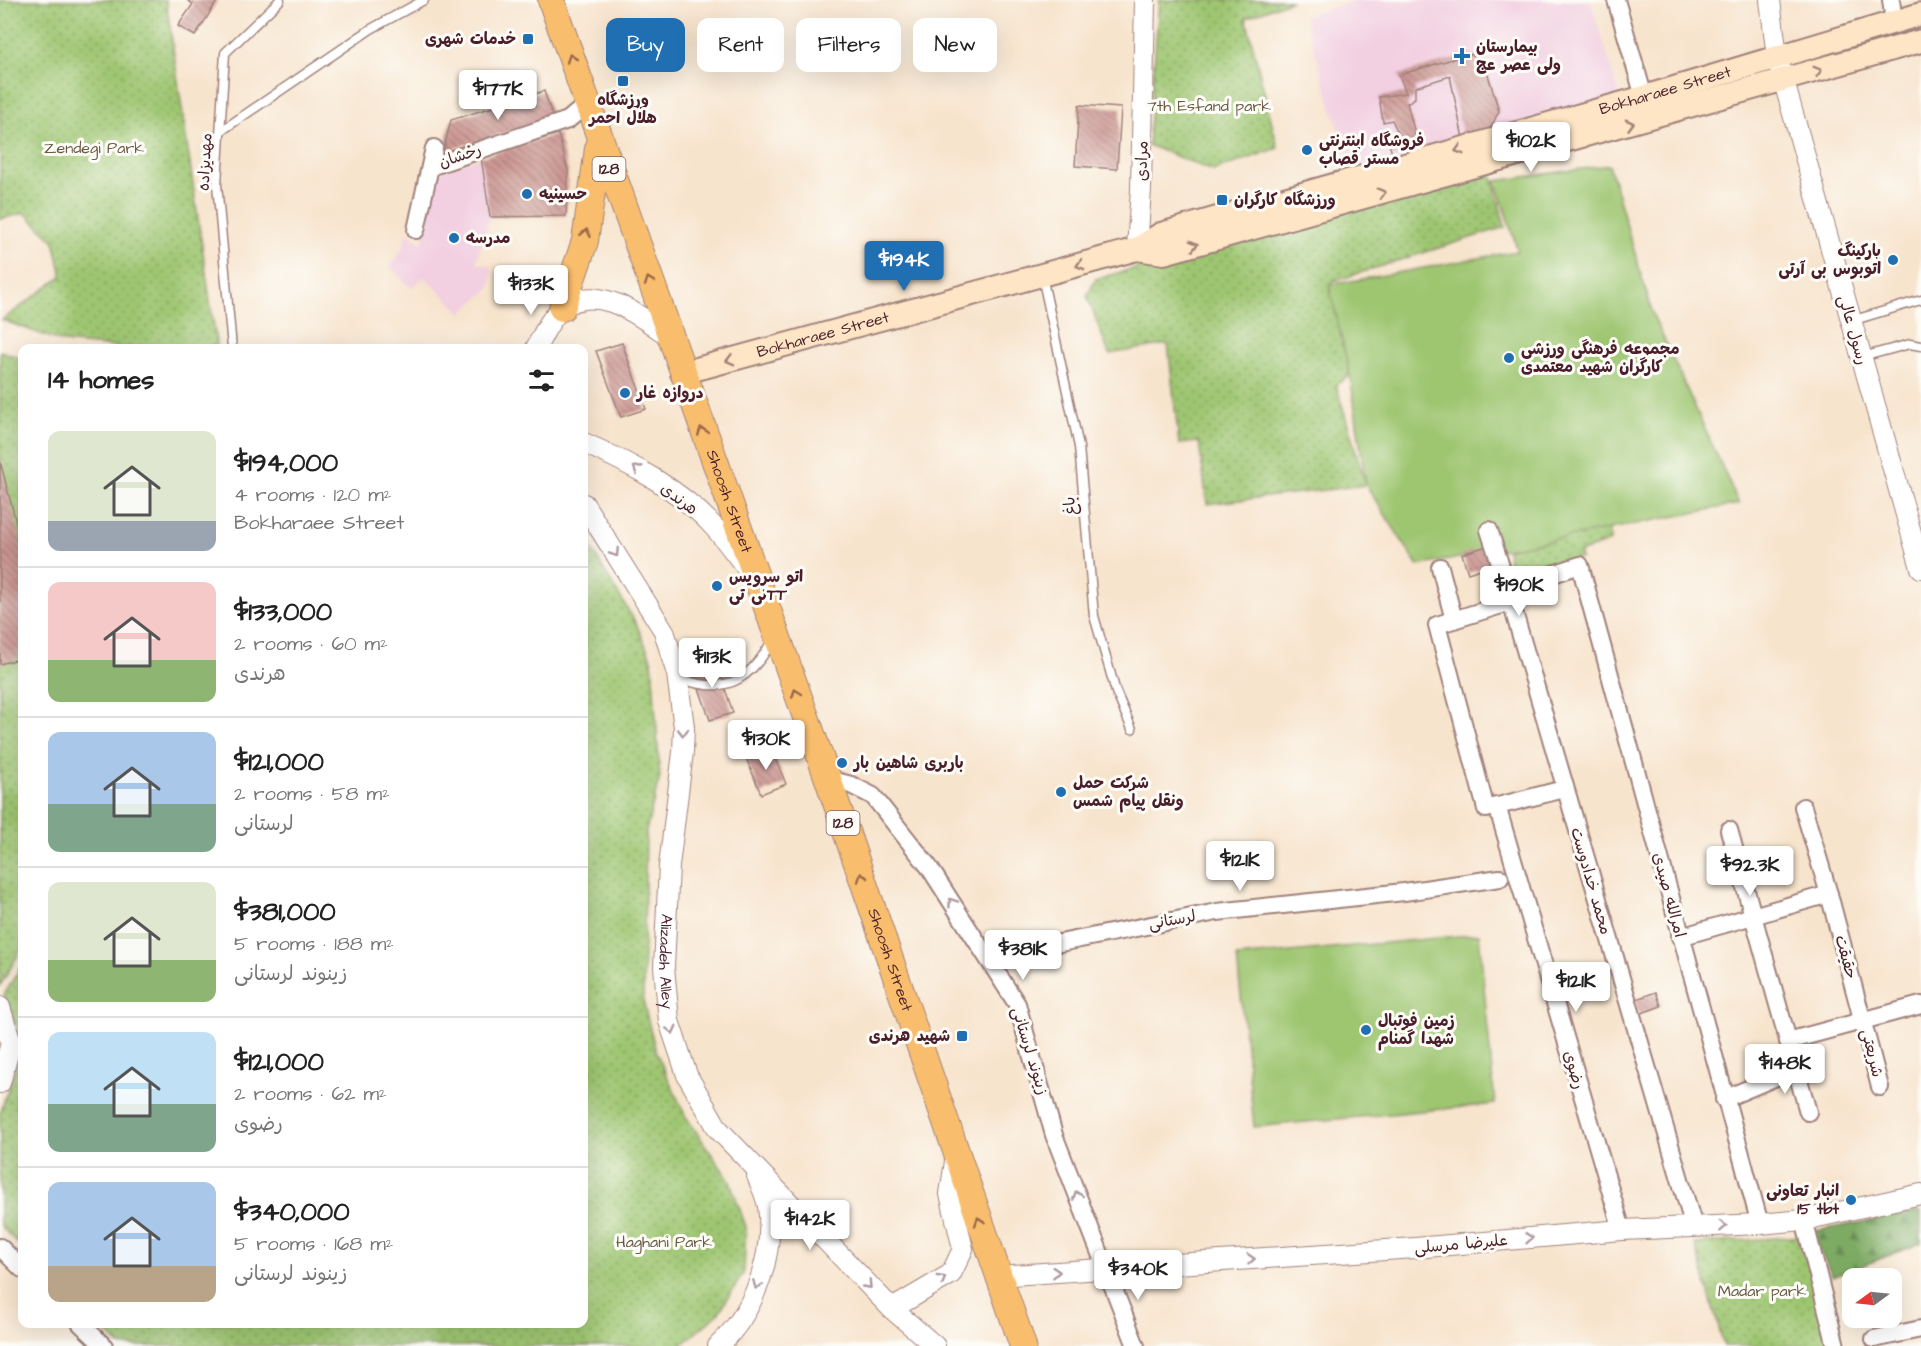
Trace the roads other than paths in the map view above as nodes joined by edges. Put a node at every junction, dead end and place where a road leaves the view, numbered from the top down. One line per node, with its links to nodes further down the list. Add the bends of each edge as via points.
1 (280, 0): 15 (lane, مهدیزاده, via 225,52)
2 (424, 0): 15 (lane, via 371,29)
3 (551, 0): 13 (main road, Shoosh Street / 128, one-way to 3)
4 (1145, 0): 20 (street, مرادی)
5 (1616, 0): 12 (street)
6 (1770, 0): 10 (street, رسول عالی)
7 (1892, 11): 8 (main road, Bokharaee Street); 10 (main road, Bokharaee Street)
8 (1921, 14)
9 (1921, 41): 11 (main road, Bokharaee Street, one-way to 9)
10 (1777, 57): 11 (street, رسول عالی); 12 (main road, Bokharaee Street)
11 (1784, 82): 14 (main road, Bokharaee Street, one-way to 11); 24 (street, رسول عالی)
12 (1644, 98): 14 (main road, Bokharaee Street)
13 (587, 104): 16 (main road, Shoosh Street / 128); 18 (street, رخشان, via 568,120)
14 (1593, 123): 20 (main road, Bokharaee Street, via 1161,234)
15 (221, 131): 26 (lane, مهدیزاده, via 217,184)
16 (598, 139): 23 (main road, one-way to 16, via 585,241); 25 (main road, Shoosh Street / 128, one-way to 16)
17 (434, 148): 18 (street)
18 (430, 166): 19 (street)
19 (416, 230)
20 (1137, 249): 21 (main road, Bokharaee Street, one-way to 21)
21 (1042, 276): 30 (main road, Bokharaee Street, one-way to 30); 41 (lane, باغ, via 1079,447 1094,616 1116,692)
22 (1921, 300): 24 (lane)
23 (562, 308): 25 (street, via 591,299 604,300 622,305); 27 (street)
24 (1851, 321): 29 (street, رسول عالی)
25 (669, 336): 30 (main road, Shoosh Street / 128)
26 (232, 344)
27 (538, 344)
28 (1921, 346): 29 (lane, via 1910,344)
29 (1861, 357): 35 (street, رسول عالی)
30 (682, 373): 36 (main road, Shoosh Street / 128, one-way to 30)
31 (588, 444): 36 (street, هرندی, one-way to 31, via 713,526 673,492)
32 (588, 510): 62 (street, Alizadeh Alley, one-way to 62, via 664,631 674,660 684,727 668,883 664,967 669,1021 699,1100 718,1129)
33 (1489, 530): 37 (street, محمد خدادوست)
34 (1440, 567): 38 (street)
35 (1921, 568)
36 (756, 580): 39 (main road, Shoosh Street / 128)
37 (1510, 598): 38 (street); 43 (street, محمد خدادوست); 50 (street, امرالله صیدی, via 1514,587 1580,565)
38 (1454, 620): 44 (street, via 1437,625 1486,809)
39 (775, 636): 40 (lane, via 748,673 734,682 708,687); 42 (main road, Shoosh Street / 128, one-way to 39)
40 (688, 681)
41 (1132, 729)
42 (828, 779): 51 (street, زینوند لرستانی, one-way to 42, via 929,867 873,796); 61 (main road, Shoosh Street / 128, one-way to 42)
43 (1564, 789): 44 (street); 66 (street, محمد خدادوست)
44 (1497, 806): 67 (street, رضوی)
45 (1803, 807): 48 (street, حقیقت)
46 (1729, 830): 49 (street)
47 (1500, 878): 51 (street, لرستانی, via 1217,912)
48 (1829, 894): 49 (street); 54 (street, حقیقت)
49 (1752, 915): 50 (street); 55 (street)
50 (1680, 937): 59 (street, امرالله صیدی)
51 (989, 957): 70 (street, زینوند لرستانی, one-way to 51, via 1054,1135 1017,1004)
52 (1921, 1005): 54 (street)
53 (0, 1008): 57 (street, via 11,1043)
54 (1863, 1020): 55 (street); 58 (street, شریعتی)
55 (1788, 1041): 56 (street)
56 (1795, 1069): 59 (street); 60 (street)
57 (0, 1083)
58 (1881, 1086)
59 (1724, 1099): 65 (street, امرالله صیدی)
60 (1808, 1112)
61 (956, 1153): 71 (main road, Shoosh Street / 128, one-way to 61); 72 (street, one-way to 61, via 951,1274 963,1249 950,1194)
62 (754, 1167): 72 (street, Alizadeh Alley, one-way to 72); 77 (street, one-way to 77, via 768,1204 763,1270 735,1329)
63 (1921, 1194): 64 (street, علیرضا مرسلی)
64 (1804, 1220): 65 (street, علیرضا مرسلی); 81 (street)
65 (1760, 1224): 66 (street, علیرضا مرسلی, one-way to 65)
66 (1694, 1227): 67 (street, علیرضا مرسلی)
67 (1622, 1230): 70 (street, علیرضا مرسلی, one-way to 67)
68 (0, 1247): 69 (street)
69 (18, 1265)
70 (1107, 1268): 71 (street, علیرضا مرسلی, one-way to 70); 80 (street, زینوند لرستانی)
71 (998, 1276): 79 (main road, Shoosh Street / 128)
72 (892, 1309): 78 (street, Alizadeh Alley)
73 (85, 1328): 76 (street)
74 (1921, 1329): 75 (street)
75 (1874, 1339)
76 (104, 1346)
77 (718, 1346)
78 (935, 1346)
79 (1023, 1346)
80 (1136, 1346)
81 (1836, 1346)

